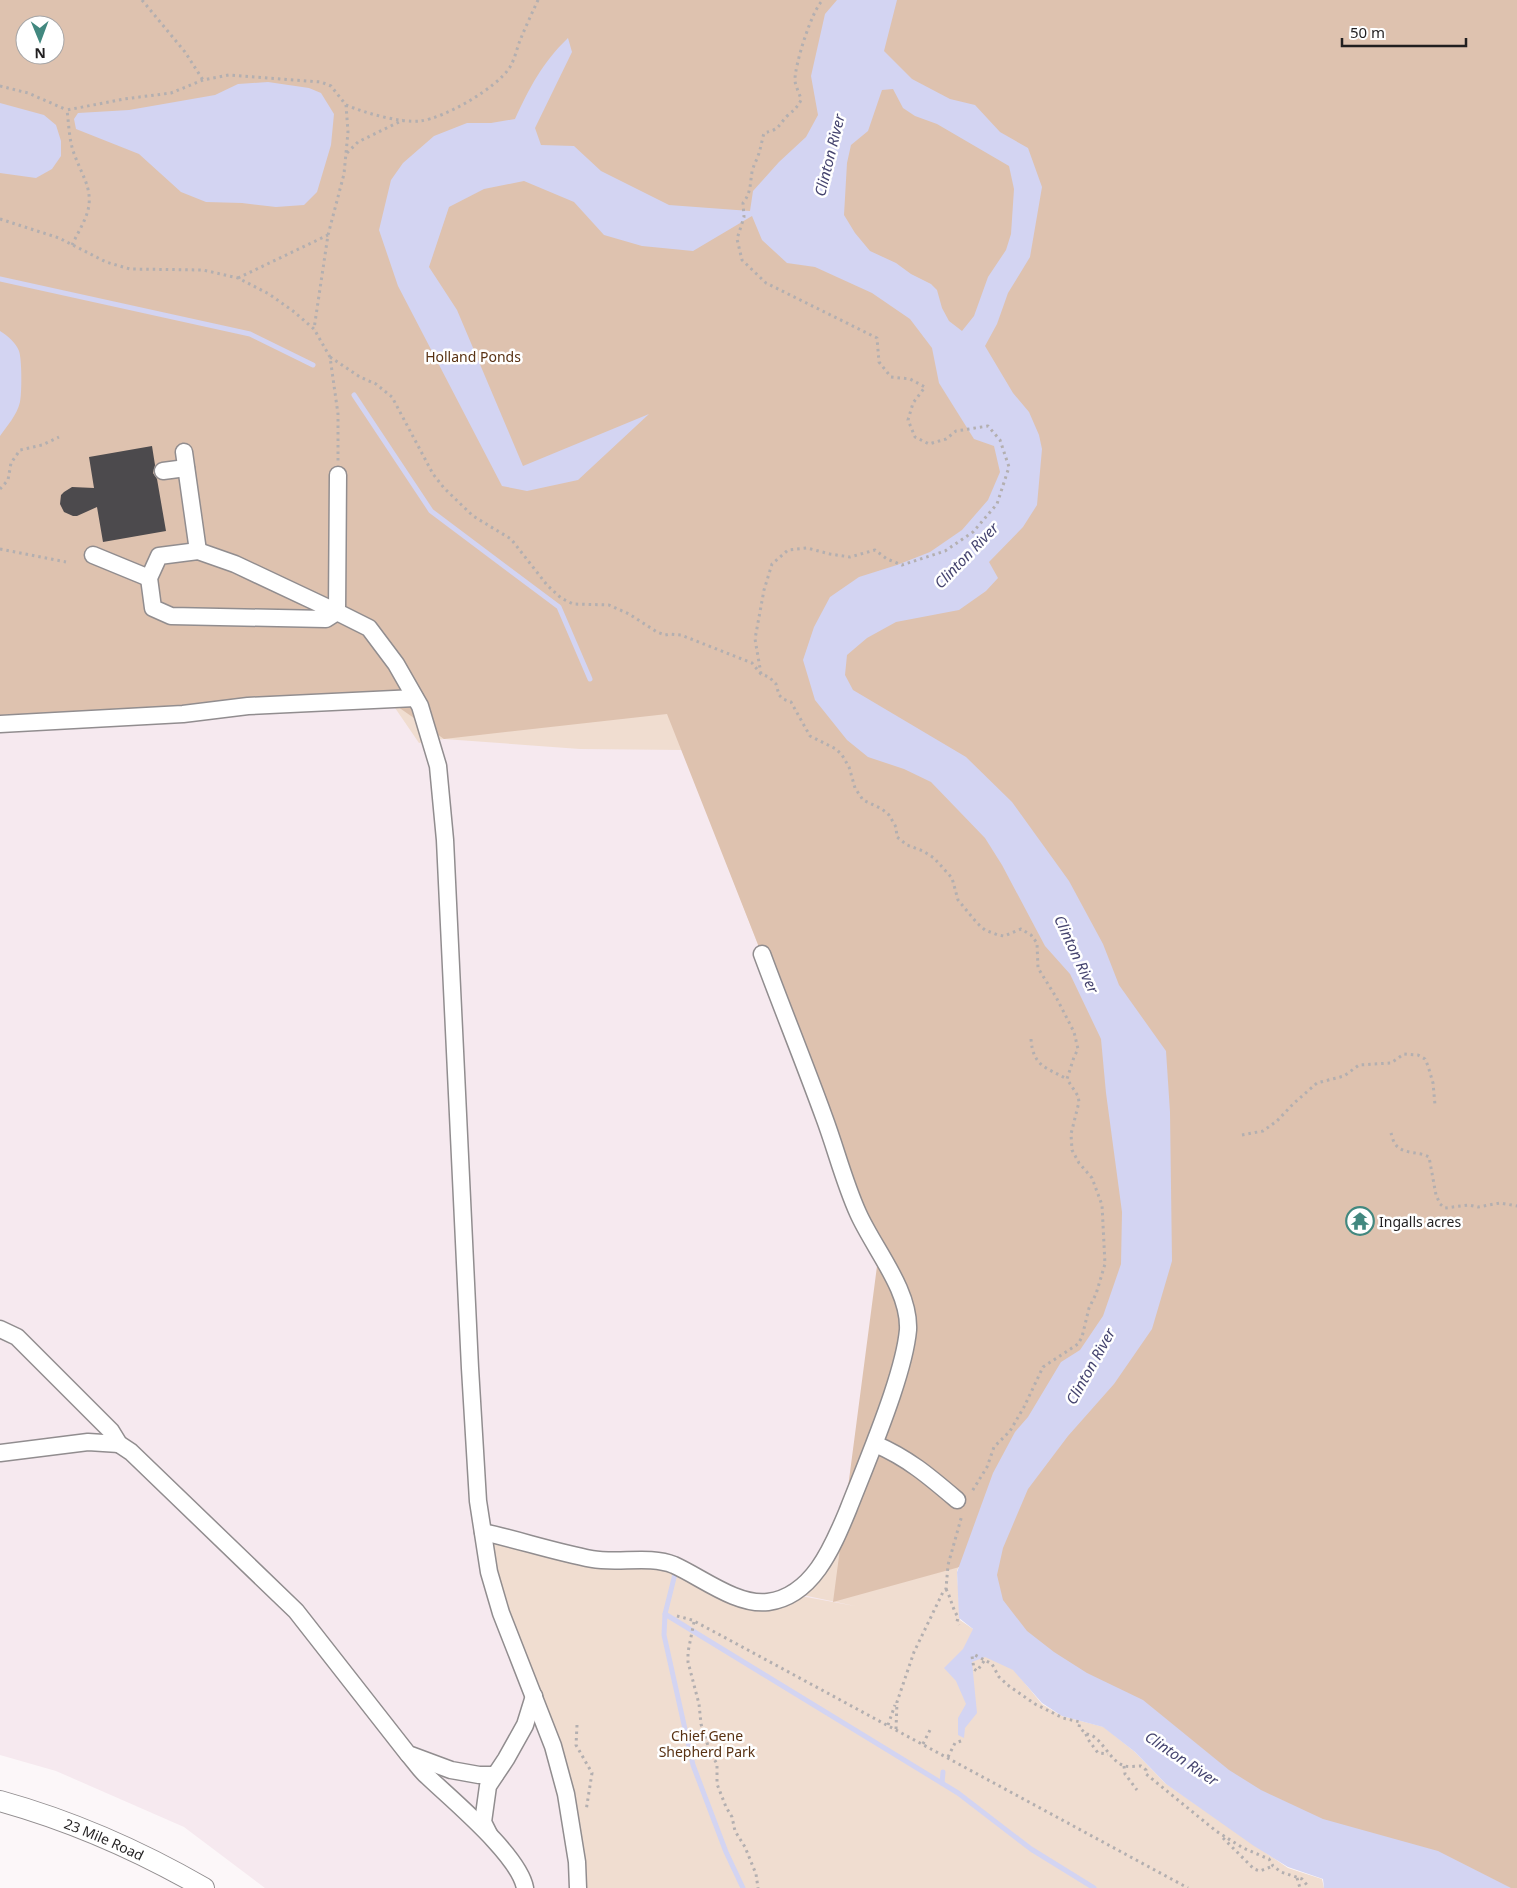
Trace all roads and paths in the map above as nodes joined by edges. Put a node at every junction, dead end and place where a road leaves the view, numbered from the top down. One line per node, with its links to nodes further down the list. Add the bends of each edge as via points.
1 (142, 0): 4 (path, via 185,52)
2 (538, 0): 8 (path, via 510,67 496,82 479,96 441,113 421,121)
3 (823, 0): 26 (path, via 811,20 799,58 795,81 801,100 780,126 764,133 751,174 752,183 743,203 744,217 737,239 742,260 766,283 877,338 879,362 891,376 910,379 925,387 913,403 908,420 915,437 930,444 946,439 956,431 988,426 1000,440 1009,467 997,504 973,532 945,551 902,565 887,560 875,550 850,557 807,548 788,550 772,564 764,590 755,639)
4 (203, 80): 6 (path, via 229,75 321,82 331,86); 7 (path, via 171,93)
5 (0, 86): 7 (path, via 28,93)
6 (346, 105): 8 (path, via 365,113); 9 (path)
7 (68, 110): 12 (path, via 74,156 85,176 89,194 89,207)
8 (404, 120): 9 (path, via 358,142)
9 (346, 154): 11 (path)
10 (0, 219): 12 (path)
11 (328, 235): 13 (path); 14 (path)
12 (72, 245): 13 (path, via 106,262 130,269 203,270)
13 (238, 278): 14 (path, via 270,294)
14 (314, 329): 15 (path)
15 (330, 357): 18 (path, via 338,414); 26 (path, via 392,397 432,474 473,516 511,539 546,585 561,598 573,604 610,605 656,632 681,635 752,663)
16 (59, 437): 19 (path, via 20,450 11,463 8,480)
17 (162, 471): 21 (lane, via 185,460)
18 (338, 475): 25 (lane)
19 (0, 489)
20 (0, 548): 23 (path)
21 (198, 552): 24 (lane, via 159,556); 25 (lane, via 235,564)
22 (93, 555): 24 (lane)
23 (66, 562)
24 (149, 578): 25 (lane, via 153,608 171,616 326,619)
25 (337, 612): 27 (lane, via 369,628 396,664)
26 (761, 674): 31 (path, via 769,677 776,684 779,695 791,702 810,736 842,755 863,800 889,815 897,837 934,858 952,878 958,900 976,923 998,935 1021,930 1031,935 1037,943 1038,968 1056,997 1077,1043 1078,1049)
27 (415, 698): 28 (lane); 41 (lane, via 438,766 445,840 470,1368 478,1501)
28 (0, 724)
29 (762, 954): 38 (lane, via 859,1214 896,1284 906,1312 908,1329 904,1358)
30 (1031, 1039): 31 (path, via 1032,1051 1039,1063)
31 (1067, 1079): 40 (path, via 1079,1102 1071,1134 1072,1150 1092,1178 1102,1204 1105,1264 1078,1344 1044,1367 1024,1408 1010,1431 994,1447 987,1467)
32 (1435, 1105): 34 (path, via 1433,1083 1424,1059 1404,1054 1391,1063 1359,1065 1344,1076 1317,1083 1263,1131)
33 (1391, 1133): 35 (path, via 1395,1144 1403,1151 1429,1157 1436,1195 1445,1208 1500,1203)
34 (1242, 1135)
35 (1517, 1206)
36 (0, 1329): 37 (lane, via 17,1337 111,1431)
37 (119, 1444): 39 (lane, via 88,1442); 56 (lane, via 296,1611)
38 (875, 1444): 40 (lane, via 898,1454); 41 (lane, via 827,1557 811,1579 788,1596 768,1602 749,1601 728,1593 670,1564 592,1559)
39 (0, 1453)
40 (963, 1502): 42 (path, via 948,1565)
41 (483, 1532): 47 (lane, via 488,1572)
42 (946, 1589): 45 (path); 48 (path, via 914,1652)
43 (677, 1616): 44 (path)
44 (694, 1622): 50 (path); 71 (path, via 688,1662 699,1704 700,1724 717,1764 717,1784 756,1874)
45 (959, 1625)
46 (984, 1661): 46 (path, via 977,1671 971,1661 972,1656 978,1655); 53 (path, via 992,1664 1009,1686 1035,1704 1062,1718 1080,1722 1079,1728)
47 (534, 1696): 60 (lane, via 526,1724); 70 (lane, via 553,1746 566,1794)
48 (897, 1702): 50 (path); 51 (path)
49 (577, 1725): 63 (path, via 576,1745 592,1773)
50 (888, 1725): 51 (path)
51 (896, 1729): 55 (path)
52 (930, 1730): 55 (path)
53 (1086, 1734): 57 (path, via 1097,1738); 57 (path, via 1098,1753)
54 (964, 1740): 58 (path, via 955,1742)
55 (923, 1744): 58 (path)
56 (408, 1754): 60 (lane, via 452,1770); 65 (lane, via 425,1775)
57 (1108, 1754): 59 (path)
58 (948, 1758): 72 (path)
59 (1124, 1766): 61 (path, via 1125,1774); 64 (path, via 1141,1766 1146,1774)
60 (495, 1775): 65 (lane, via 488,1786 483,1822)
61 (1137, 1790)
62 (0, 1801): 68 (main road, 23 Mile Road, via 97,1834)
63 (586, 1819)
64 (1216, 1831): 66 (path, via 1242,1848 1269,1859); 66 (path, via 1254,1868 1260,1871)
65 (491, 1838): 69 (lane, via 509,1858)
66 (1274, 1866): 67 (path)
67 (1297, 1878): 73 (path); 74 (path, via 1302,1879)
68 (204, 1888)
69 (525, 1888)
70 (578, 1888)
71 (758, 1888)
72 (1188, 1888)
73 (1300, 1888)
74 (1308, 1888)

